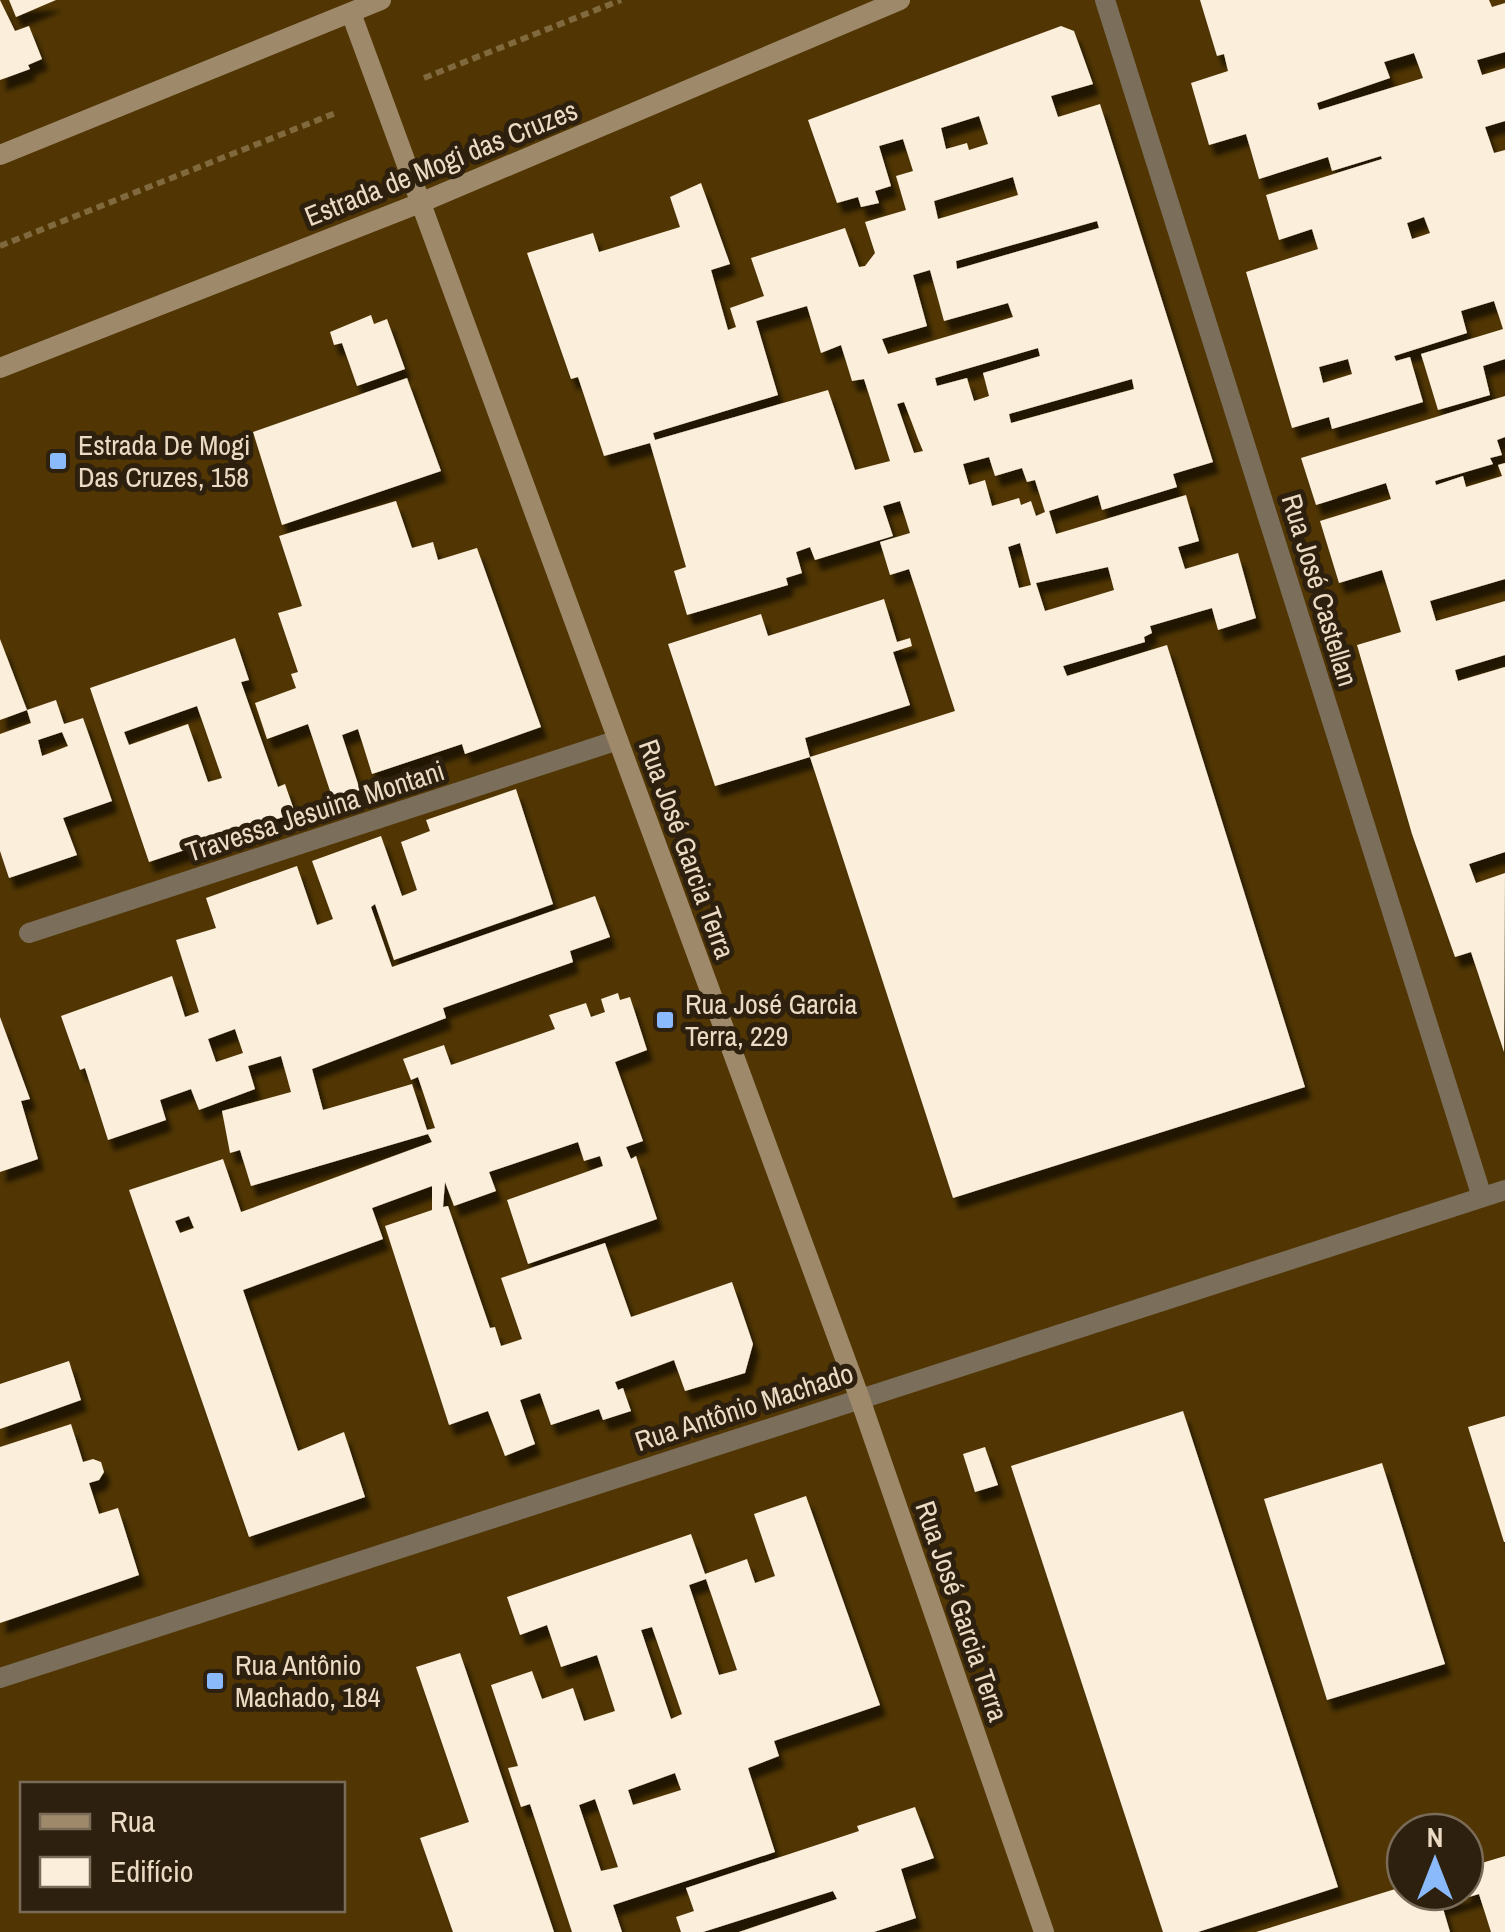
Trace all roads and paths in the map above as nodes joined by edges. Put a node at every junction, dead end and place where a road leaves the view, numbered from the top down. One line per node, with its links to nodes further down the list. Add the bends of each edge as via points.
1 (382, 0): 5 (street)
2 (620, 0): 6 (path)
3 (900, 0): 8 (street, Estrada de Mogi das Cruzes)
4 (1105, 0): 14 (street, Rua José Castellan)
5 (351, 13): 6 (street, Rua José Garcia Terra); 7 (street)
6 (381, 95): 8 (street, Rua José Garcia Terra); 9 (path)
7 (0, 154)
8 (420, 202): 10 (street, Estrada de Mogi das Cruzes); 11 (street, Rua José Garcia Terra)
9 (0, 246)
10 (0, 368)
11 (618, 740): 12 (street, Travessa Jesuina Montani); 15 (street, Rua José Garcia Terra)
12 (29, 933)
13 (1505, 1190): 14 (street, Rua Antônio Machado)
14 (1482, 1197): 15 (street, Rua Antônio Machado)
15 (860, 1399): 16 (street, Rua Antônio Machado); 17 (street, Rua José Garcia Terra)
16 (0, 1678)
17 (1044, 1932)

